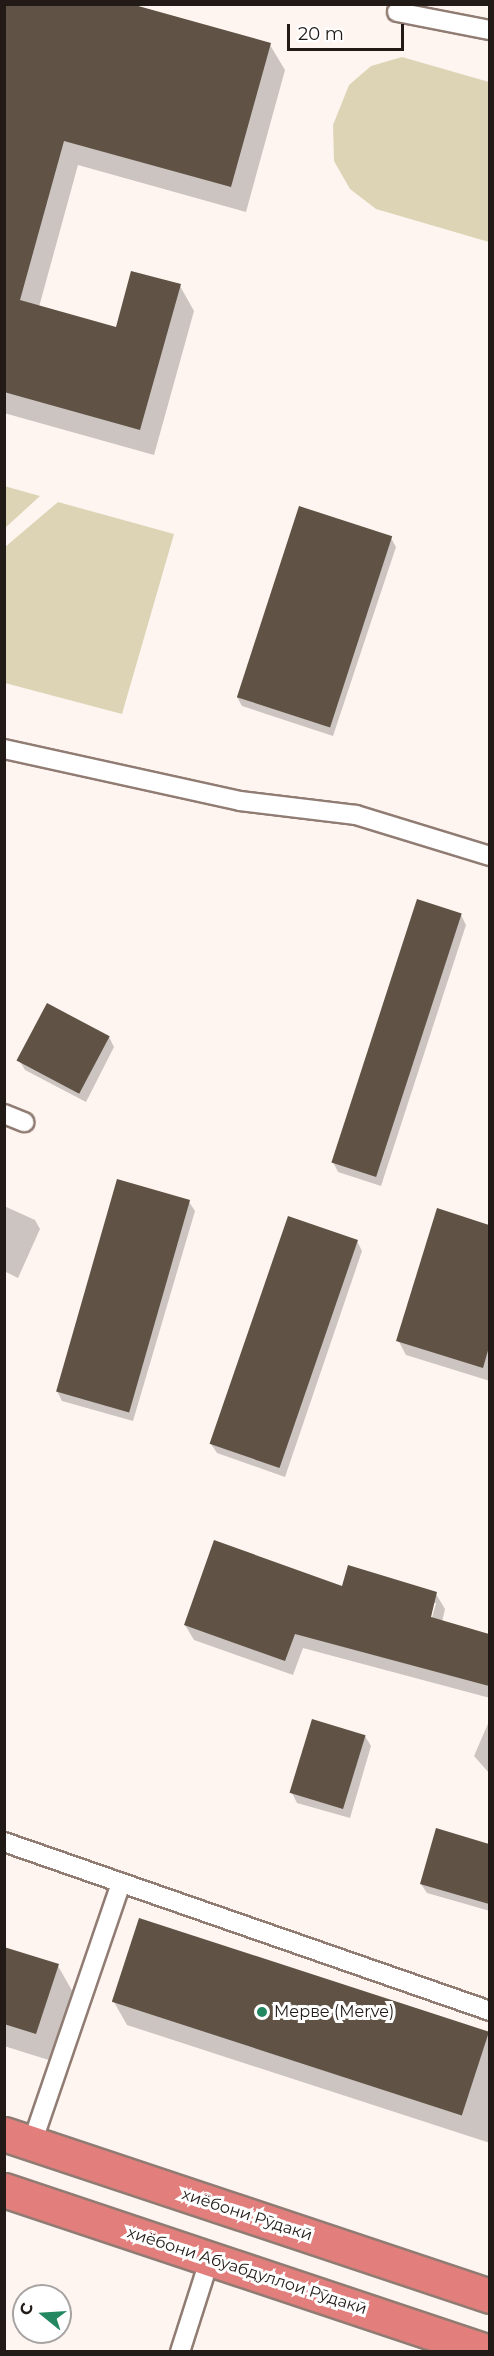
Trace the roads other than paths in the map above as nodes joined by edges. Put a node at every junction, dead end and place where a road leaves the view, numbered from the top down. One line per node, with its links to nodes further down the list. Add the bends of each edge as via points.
1 (397, 12): 2 (lane)
2 (489, 30)
3 (4, 749): 4 (lane, via 240,801 356,815)
4 (489, 856)
5 (4, 1114): 6 (lane)
6 (24, 1122)
7 (4, 1842): 8 (lane)
8 (121, 1882): 9 (lane); 10 (lane)
9 (489, 2011)
10 (18, 2139): 13 (highway, хиёбони Рӯдакӣ)
11 (4, 2190): 12 (highway, хиёбони Абуабдуллои Рӯдакӣ)
12 (210, 2258): 14 (lane); 15 (highway, хиёбони Абуабдуллои Рӯдакӣ)
13 (489, 2296)
14 (180, 2352)
15 (489, 2352)

